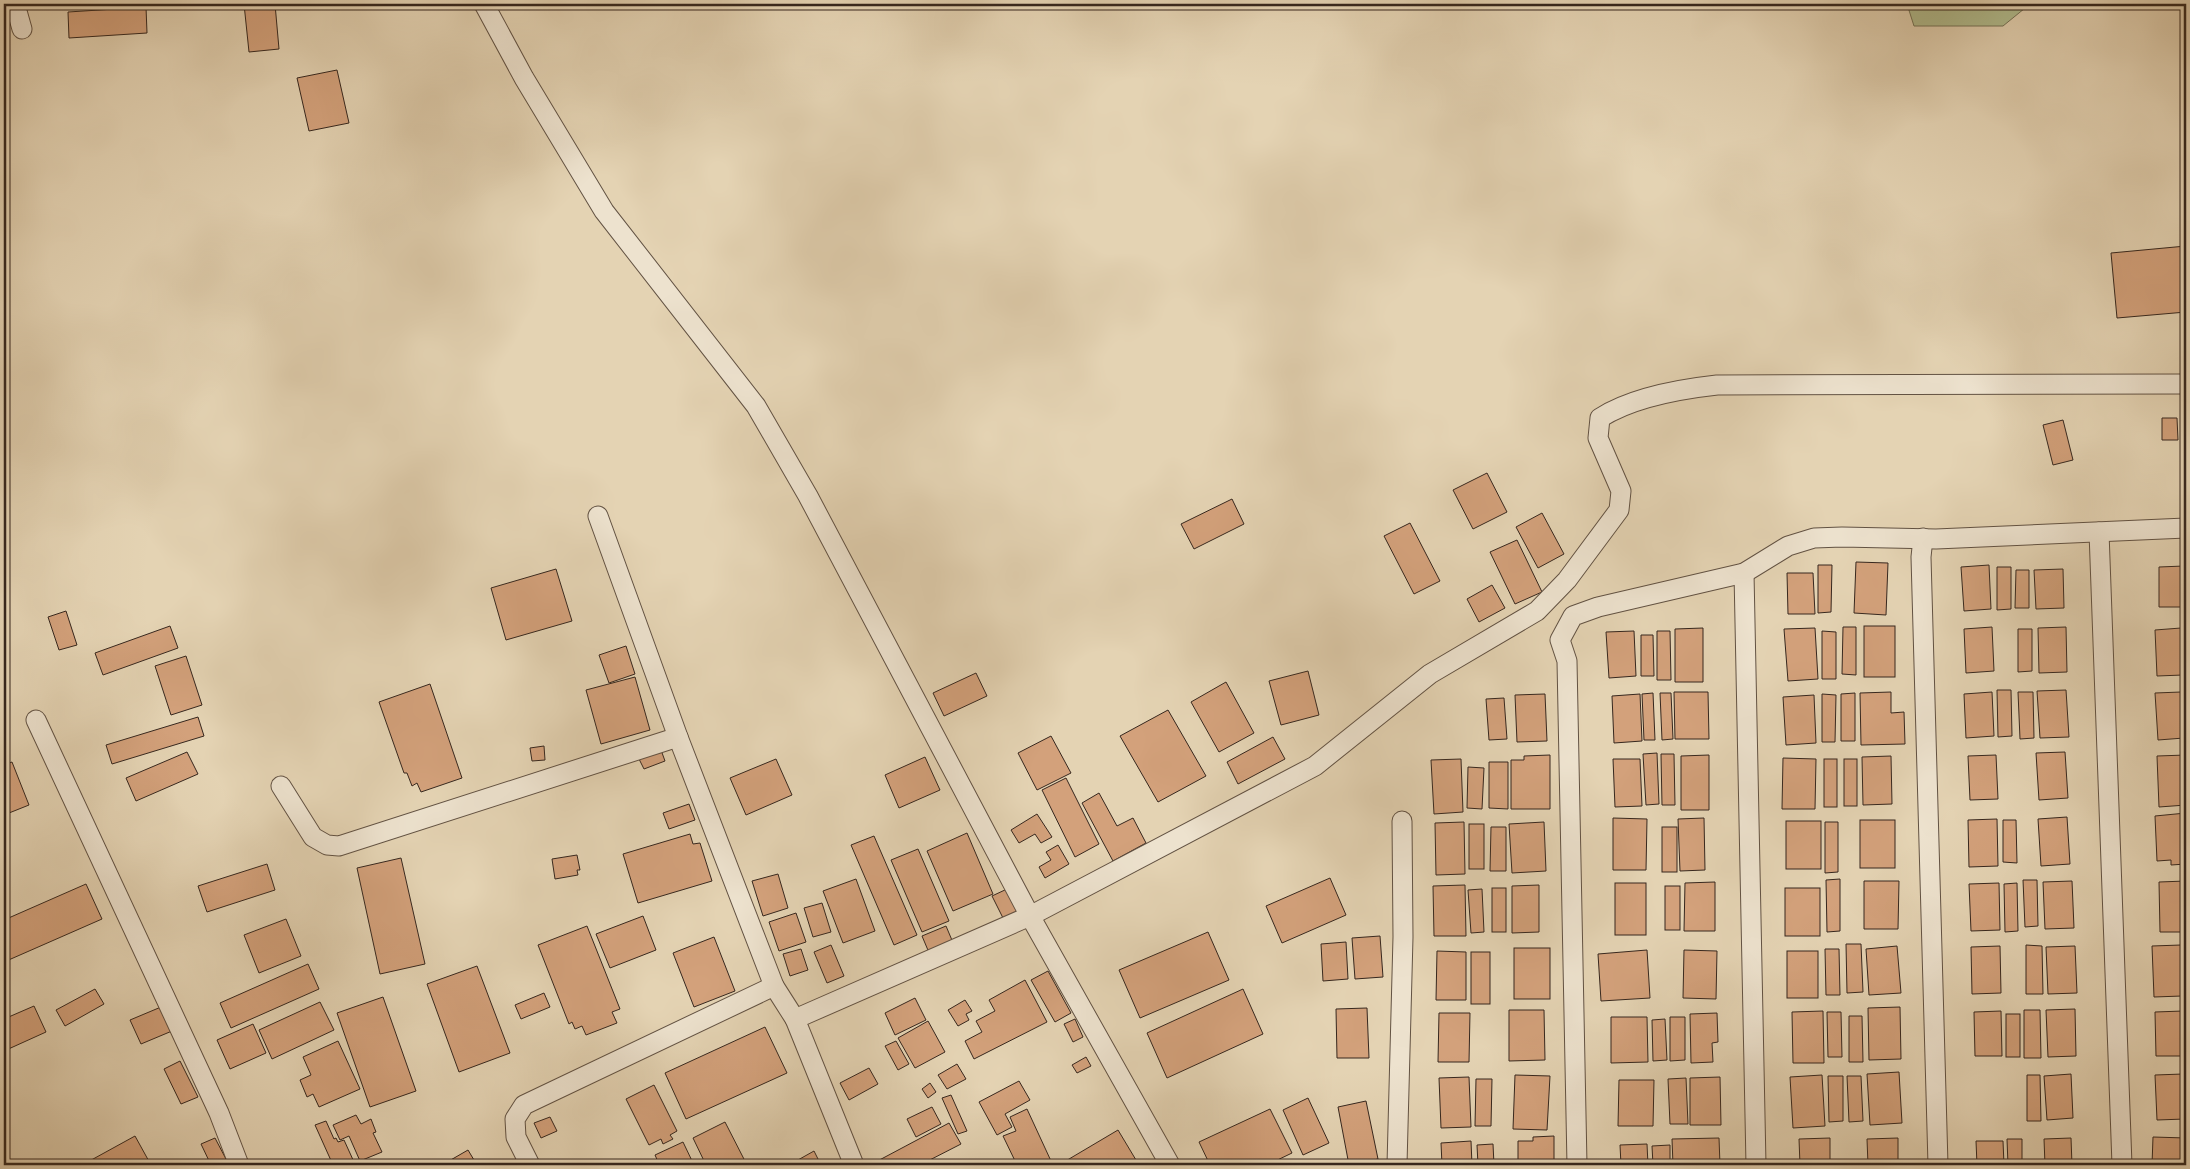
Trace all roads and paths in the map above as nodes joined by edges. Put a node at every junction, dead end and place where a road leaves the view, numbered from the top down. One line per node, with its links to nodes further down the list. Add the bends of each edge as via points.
1 (16, 4): 3 (street)
2 (484, 4): 14 (street, via 524,78 604,211 756,406 808,496)
3 (22, 29)
4 (2186, 384): 14 (street, via 1717,386 1686,388 1613,409 1600,418 1598,438 1621,491 1620,510 1567,580 1537,611 1430,674 1315,766)
5 (598, 516): 11 (street)
6 (2186, 528): 7 (street)
7 (2099, 532): 8 (street); 25 (street)
8 (1922, 538): 9 (street, via 1814,538 1788,546); 24 (street)
9 (1744, 573): 22 (street, via 1598,607 1573,616 1560,640 1567,661); 23 (street)
10 (36, 720): 17 (street)
11 (678, 737): 12 (street, via 339,846 327,845 313,837); 15 (street)
12 (281, 786)
13 (1402, 821): 21 (street, via 1403,937)
14 (1030, 916): 16 (street); 20 (street)
15 (774, 986): 16 (street); 18 (street, via 524,1105 515,1119 516,1137)
16 (795, 1019): 19 (street)
17 (240, 1165)
18 (530, 1165)
19 (854, 1165)
20 (1170, 1165)
21 (1397, 1165)
22 (1577, 1165)
23 (1756, 1165)
24 (1938, 1165)
25 (2122, 1165)

